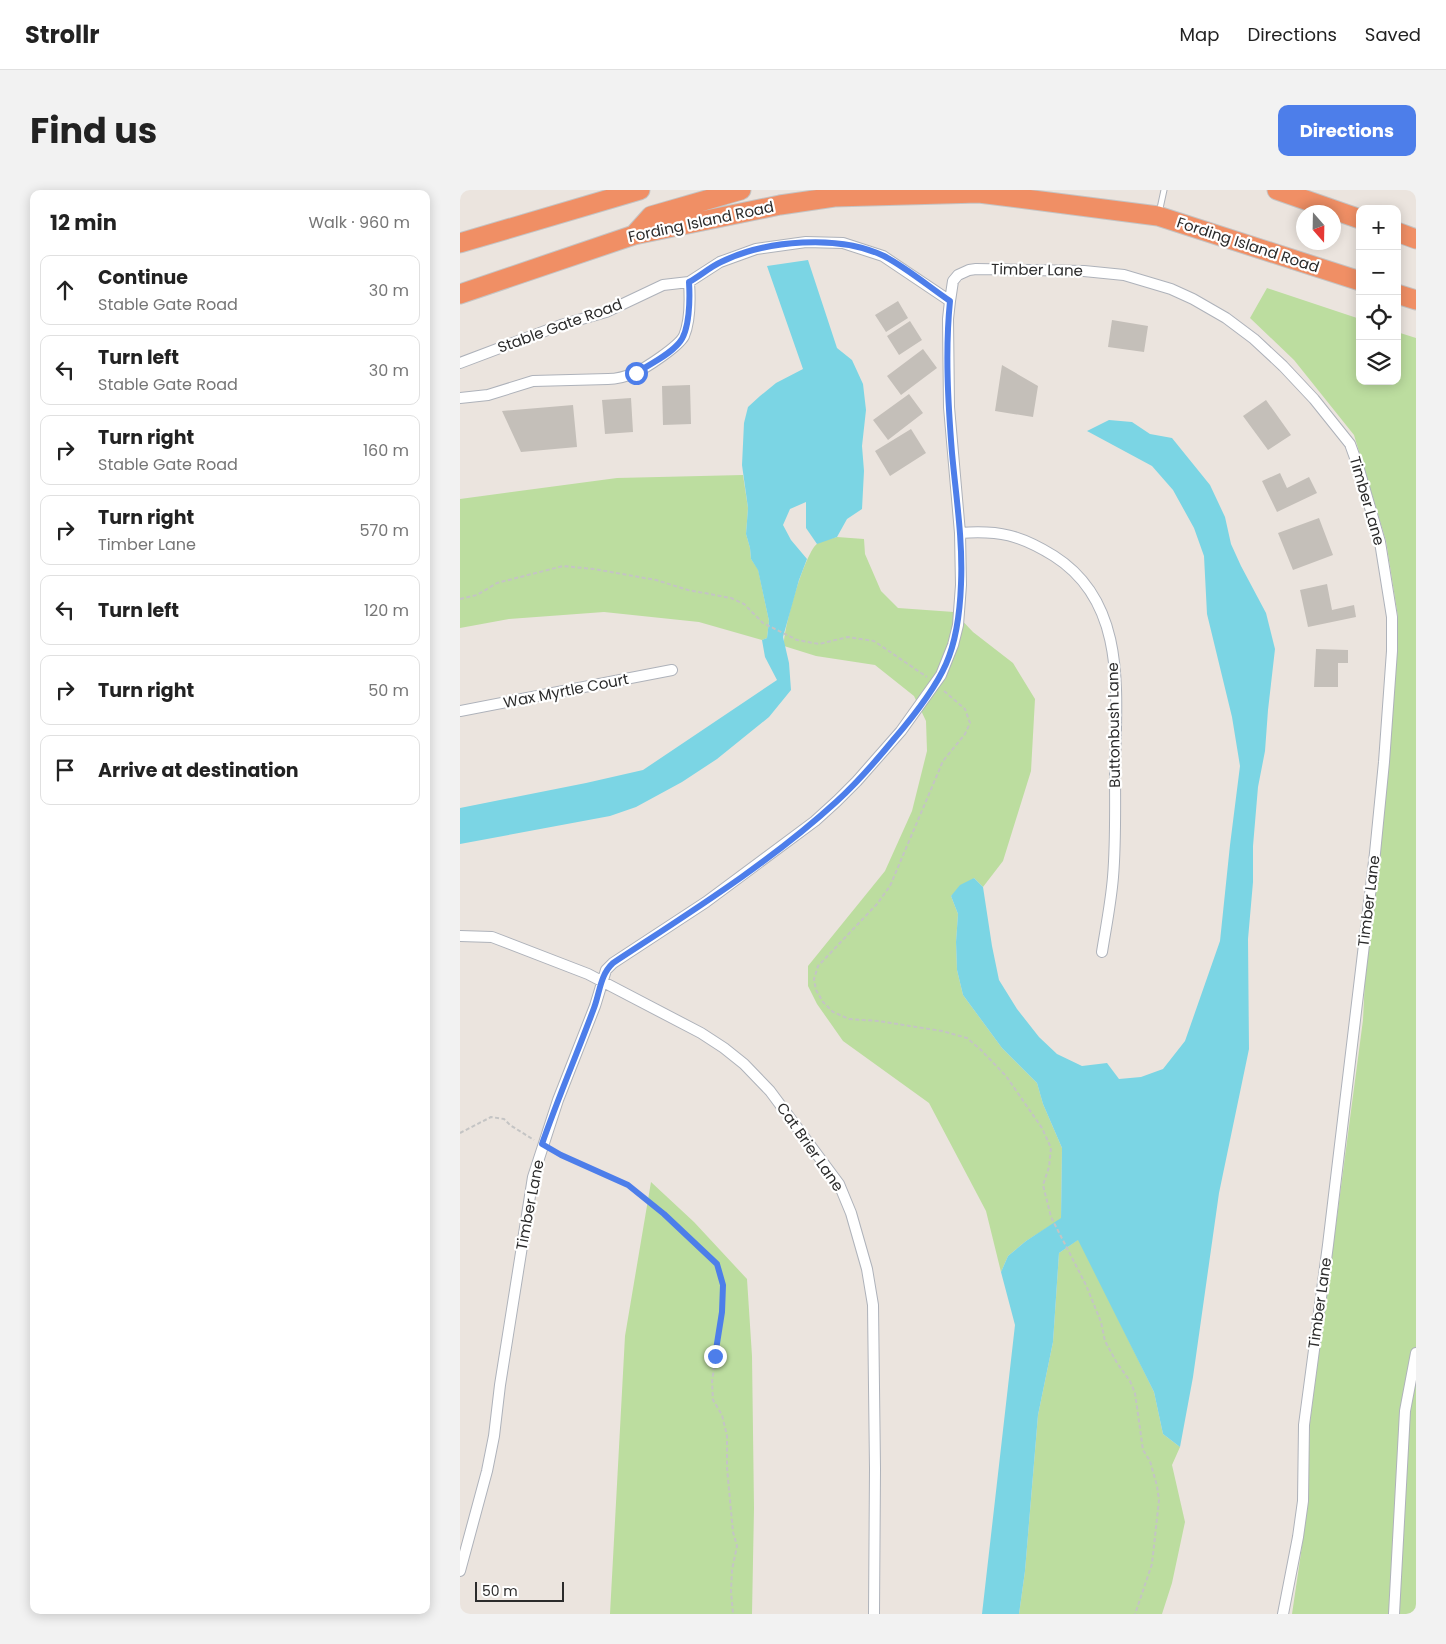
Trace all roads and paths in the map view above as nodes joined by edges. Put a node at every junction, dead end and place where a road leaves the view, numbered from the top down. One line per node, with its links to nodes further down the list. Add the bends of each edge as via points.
1 (640, 190): 12 (highway)
2 (741, 190): 10 (highway, via 651,216)
3 (847, 190): 6 (highway)
4 (1164, 190): 7 (lane)
5 (1277, 190): 8 (highway)
6 (870, 196): 7 (highway, Fording Island Road, via 979,193); 10 (highway, Fording Island Road, via 780,204)
7 (1158, 216): 13 (highway, Fording Island Road)
8 (1356, 218)
9 (1401, 233): 11 (highway)
10 (634, 235): 15 (highway, Fording Island Road)
11 (1416, 239)
12 (460, 243)
13 (1356, 280)
14 (689, 282): 18 (street, Stable Gate Road, via 720,262 756,249 806,242 843,243 883,256); 19 (street, Stable Gate Road, via 663,285 606,312 561,325); 20 (street, via 690,296 680,343 636,373 608,380 533,381 488,395)
15 (460, 294)
16 (1400, 295): 17 (highway)
17 (1416, 300)
18 (950, 301): 21 (street, Timber Lane, via 949,407); 36 (street, Timber Lane, via 952,281 969,270 1084,271 1124,275 1158,284 1209,308 1254,339 1283,366 1342,433 1355,454 1380,542 1392,617 1384,762 1304,1424 1298,1537)
19 (460, 363)
20 (460, 398)
21 (960, 533): 24 (street, Timber Lane, via 958,625 946,665); 27 (street, Buttonbush Lane, via 1002,533 1044,549 1082,580 1106,621 1114,662 1116,708 1113,878)
22 (460, 599): 24 (path, via 477,595 496,583 563,566 594,569 731,598 744,604 763,623 797,640 819,644 848,637 874,641)
23 (672, 670): 25 (street, Wax Myrtle Court)
24 (935, 683): 28 (street, Timber Lane, via 895,739 837,801 706,902 613,963 606,970); 35 (path, via 965,709 970,723 943,761 890,886 818,966 814,979 816,990 833,1012 849,1019 942,1031 967,1038 1006,1076 1042,1128 1051,1148 1043,1185 1051,1217 1096,1309 1105,1341 1135,1393 1143,1450 1150,1461 1157,1486 1159,1500 1152,1564)
25 (460, 711)
26 (460, 936): 28 (street, Cat Brier Lane, via 483,936 509,943)
27 (1102, 952)
28 (602, 982): 30 (street, Timber Lane); 34 (street, Cat Brier Lane, via 701,1033 744,1064 808,1140 845,1195 867,1269 873,1305)
29 (460, 1133): 30 (path, via 491,1117 504,1118)
30 (542, 1144): 32 (street, Timber Lane, via 527,1208 494,1436); 33 (path, via 628,1185 717,1264 723,1285 722,1312 712,1382 714,1400 727,1436 727,1468 737,1546 732,1570)
31 (1416, 1354): 37 (street, via 1405,1411)
32 (460, 1571)
33 (733, 1614)
34 (874, 1614)
35 (1135, 1614)
36 (1283, 1614)
37 (1394, 1614)

